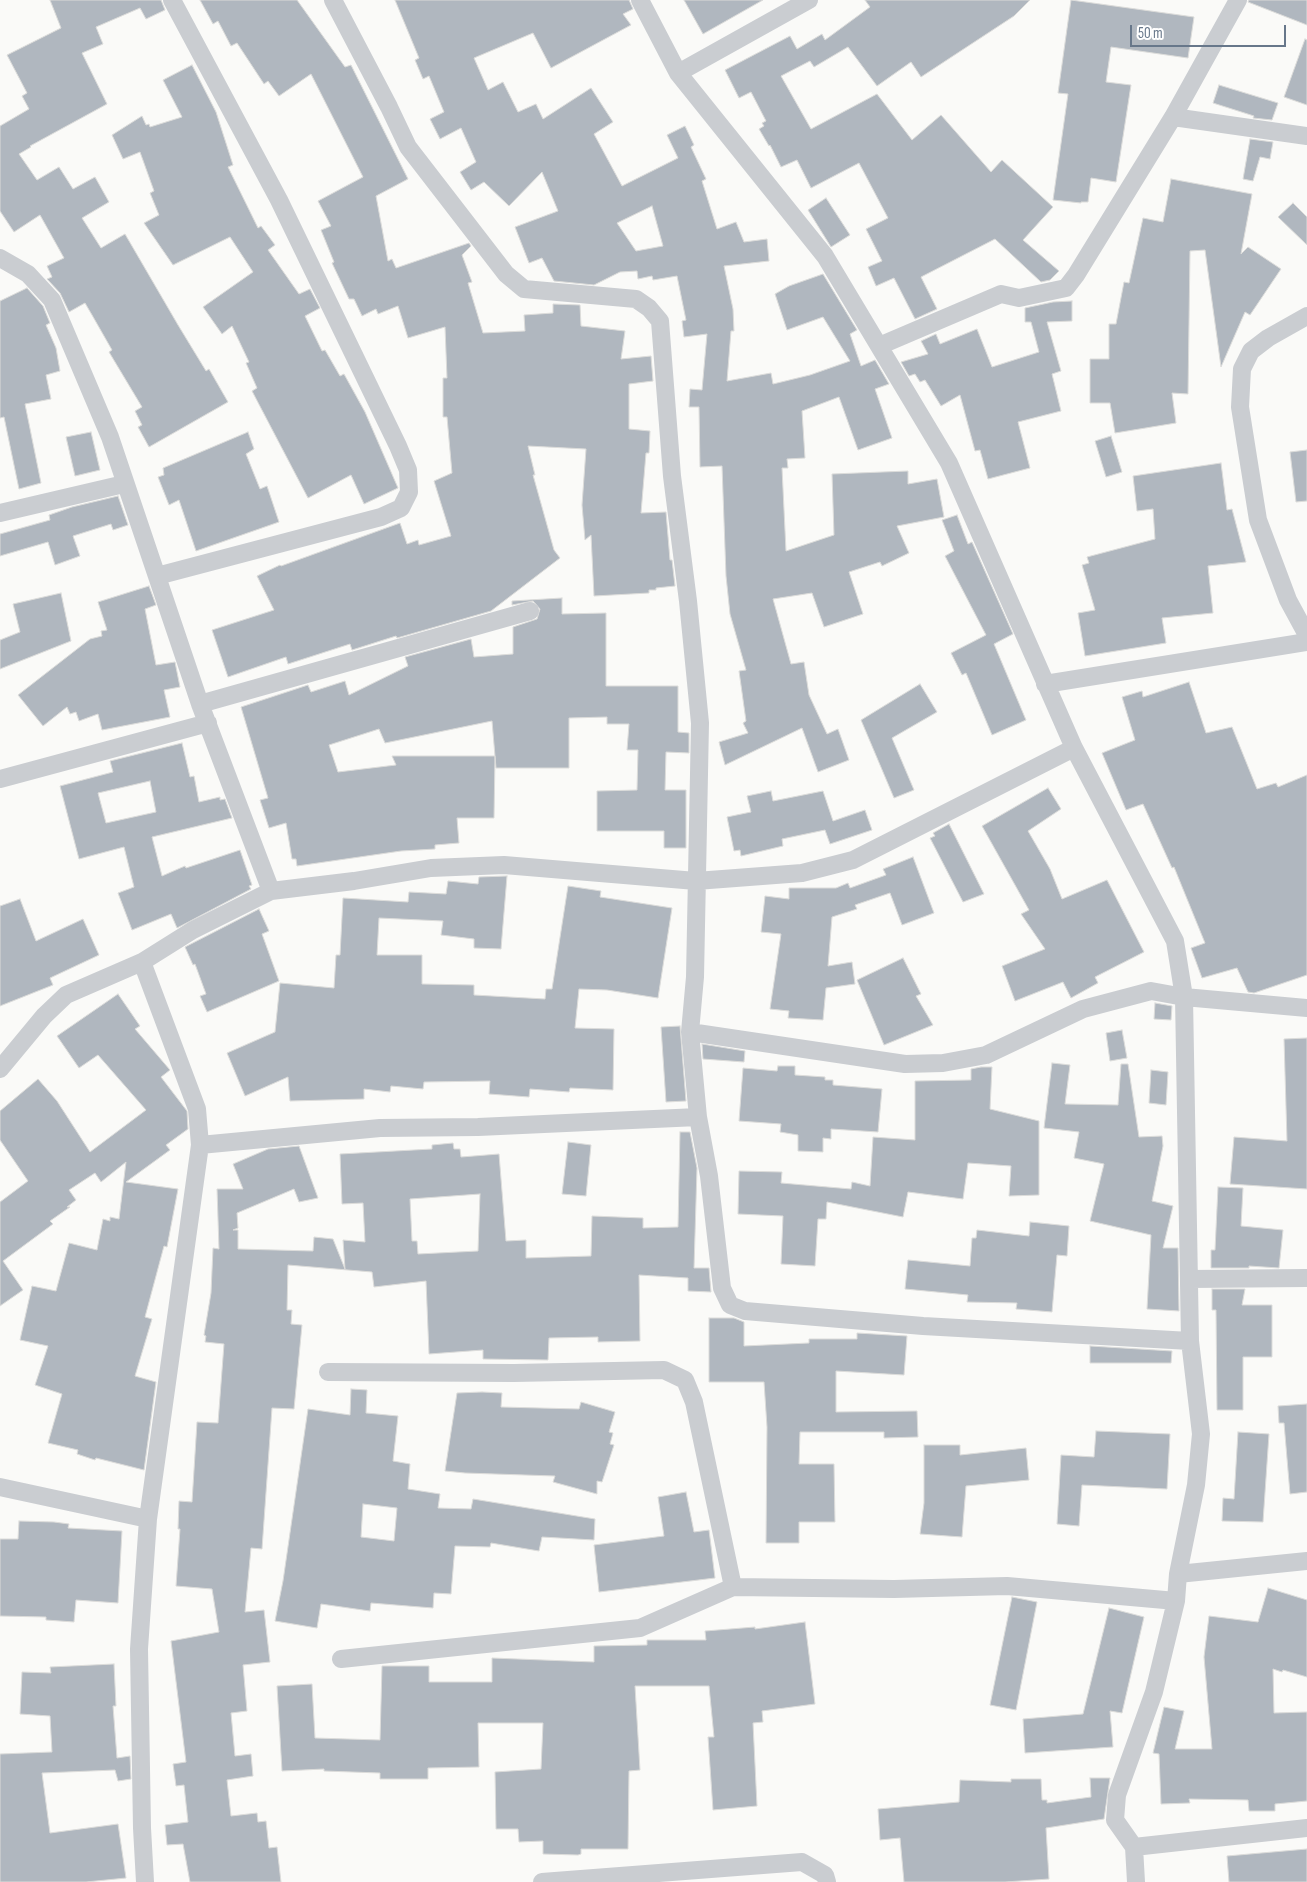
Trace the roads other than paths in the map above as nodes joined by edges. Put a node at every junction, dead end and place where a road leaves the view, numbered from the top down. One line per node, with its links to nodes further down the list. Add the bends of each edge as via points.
1 (172, 0): 14 (street, via 279,200 398,446 408,470 409,492 401,508 381,517)
2 (333, 0): 23 (street, via 408,148 506,274 524,289 636,299 660,322 672,476 700,723)
3 (640, 0): 6 (street)
4 (809, 0): 6 (street)
5 (1238, 0): 7 (street)
6 (678, 73): 11 (street, via 825,256)
7 (1173, 117): 8 (street); 11 (street, via 1066,288 1019,298 1001,294)
8 (1307, 136)
9 (0, 258): 12 (street, via 28,274 52,300 110,437)
10 (1307, 316): 16 (street, via 1251,351 1242,369 1240,407 1258,520 1288,600)
11 (879, 346): 18 (street, via 949,463)
12 (124, 484): 13 (street); 14 (street)
13 (0, 513)
14 (157, 576): 19 (street)
15 (530, 611): 19 (street)
16 (1307, 635)
17 (1307, 642): 18 (street)
18 (1045, 684): 21 (street)
19 (200, 704): 20 (street)
20 (208, 723): 22 (street); 24 (street)
21 (1074, 748): 23 (street, via 853,860 802,873); 26 (street, via 1175,941)
22 (0, 779)
23 (696, 881): 24 (street, via 504,865 431,868); 28 (street, via 695,977)
24 (271, 892): 25 (street, via 192,930)
25 (142, 962): 29 (street, via 66,995); 31 (street, via 197,1109)
26 (1184, 997): 27 (street); 28 (street, via 1151,991 1083,1009 986,1055 942,1063 904,1064); 33 (street)
27 (1307, 1008)
28 (690, 1032): 30 (street)
29 (0, 1069)
30 (698, 1117): 31 (street, via 380,1128); 34 (street, via 709,1176 722,1288 730,1305 745,1311 923,1326)
31 (200, 1146): 37 (street)
32 (1307, 1278): 33 (street)
33 (1190, 1279): 34 (street)
34 (1190, 1341): 39 (street, via 1202,1434 1196,1485)
35 (328, 1372): 40 (street, via 664,1370 684,1380 694,1402)
36 (0, 1487): 37 (street)
37 (148, 1519): 45 (street, via 139,1648)
38 (1307, 1561): 39 (street)
39 (1178, 1574): 41 (street)
40 (733, 1587): 41 (street, via 1007,1586); 42 (street, via 640,1628)
41 (1176, 1601): 44 (street, via 1154,1692 1117,1795 1115,1820)
42 (341, 1659)
43 (1307, 1828): 44 (street)
44 (1134, 1847): 48 (street)
45 (145, 1882)
46 (542, 1882): 47 (street, via 802,1862 825,1875)
47 (827, 1882)
48 (1136, 1882)

